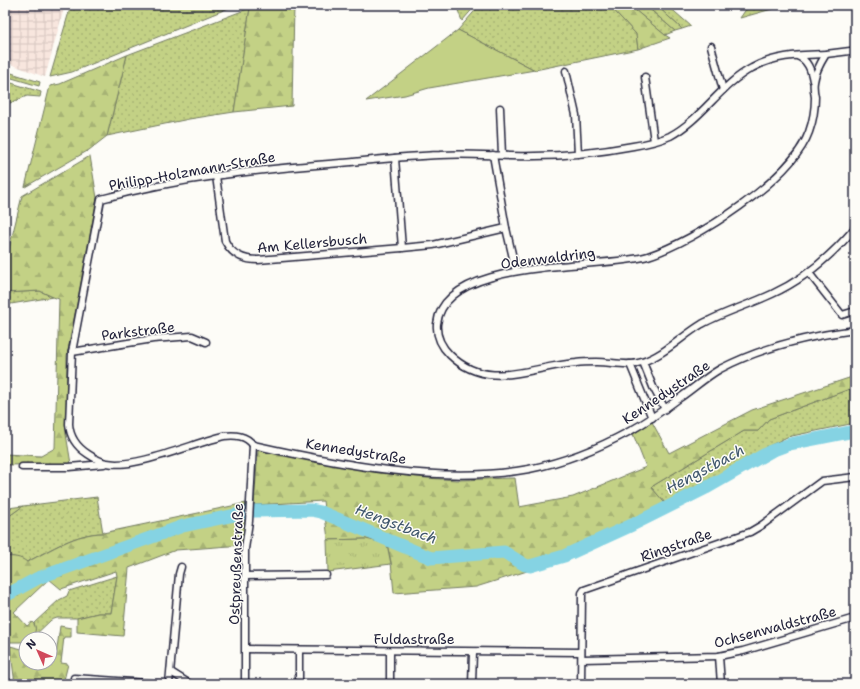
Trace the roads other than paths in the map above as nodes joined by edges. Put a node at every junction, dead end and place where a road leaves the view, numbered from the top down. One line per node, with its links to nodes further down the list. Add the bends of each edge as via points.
1 (712, 46): 8 (street)
2 (855, 52): 3 (street)
3 (826, 54): 4 (street, Philipp-Holzmann-Straße); 7 (street, Odenwaldring)
4 (797, 56): 7 (street, Odenwaldring, via 809,66); 8 (street, Philipp-Holzmann-Straße, via 776,58 754,67 742,73)
5 (566, 71): 11 (street, via 576,115)
6 (645, 77): 10 (street)
7 (814, 83): 19 (street, Odenwaldring, via 813,120 805,142 775,178 728,214 664,250 635,259)
8 (723, 90): 10 (street, Philipp-Holzmann-Straße, via 686,125 668,137)
9 (500, 108): 13 (street)
10 (654, 141): 11 (street, Philipp-Holzmann-Straße)
11 (578, 154): 13 (street, Philipp-Holzmann-Straße)
12 (493, 155): 13 (street, Philipp-Holzmann-Straße); 14 (street, Philipp-Holzmann-Straße); 16 (street)
13 (502, 155)
14 (395, 158): 15 (street, Philipp-Holzmann-Straße, via 270,168); 18 (street)
15 (216, 176): 18 (street, Am Kellersbusch, via 225,241 230,250 246,260); 24 (street, Philipp-Holzmann-Straße, via 130,191 101,199)
16 (506, 228): 18 (street, Am Kellersbusch); 19 (street)
17 (855, 228): 20 (street, Odenwaldring)
18 (402, 248)
19 (516, 271): 26 (street, Odenwaldring, via 470,286 451,298 442,309 437,321 437,334 440,343 457,362 478,372 501,376 575,363)
20 (809, 272): 21 (street, via 842,315); 25 (street, Odenwaldring, via 772,294 701,325)
21 (855, 311)
22 (855, 330): 27 (street, Kennedystraße, via 800,339 753,354 711,375)
23 (206, 342): 24 (street, Parkstraße, via 192,336 153,339)
24 (72, 352): 30 (street, Philipp-Holzmann-Straße, via 69,424 71,435 75,444 83,451)
25 (643, 362): 26 (street, Odenwaldring); 27 (street)
26 (630, 364): 28 (street)
27 (665, 409): 28 (street, Kennedystraße)
28 (652, 418): 29 (street, Kennedystraße, via 611,441 560,461 527,469 483,474 449,475 394,471)
29 (253, 445): 30 (street, Philipp-Holzmann-Straße, via 246,438 232,435 135,462); 35 (street, Ostpreußenstraße)
30 (108, 463): 31 (street, Philipp-Holzmann-Straße, via 69,467)
31 (22, 467)
32 (855, 477): 41 (street, Ringstraße, via 822,481 754,530 584,590)
33 (181, 567): 43 (street)
34 (326, 575): 35 (street)
35 (245, 576): 37 (street, Ostpreußenstraße)
36 (855, 618): 42 (street, Ochsenwaldstraße)
37 (246, 649): 38 (street, Fuldastraße); 48 (street, Ostpreußenstraße)
38 (299, 650): 39 (street, Fuldastraße); 49 (street)
39 (390, 651): 40 (street, Fuldastraße); 50 (street)
40 (473, 652): 41 (street, Fuldastraße); 51 (street)
41 (582, 656): 42 (street, Ochsenwaldstraße); 52 (street, Ringstraße)
42 (719, 656): 53 (street)
43 (171, 672): 46 (street); 47 (street)
44 (74, 678): 45 (street)
45 (161, 684)
46 (169, 684)
47 (190, 684)
48 (245, 684)
49 (299, 684)
50 (390, 684)
51 (472, 684)
52 (582, 684)
53 (721, 684)

